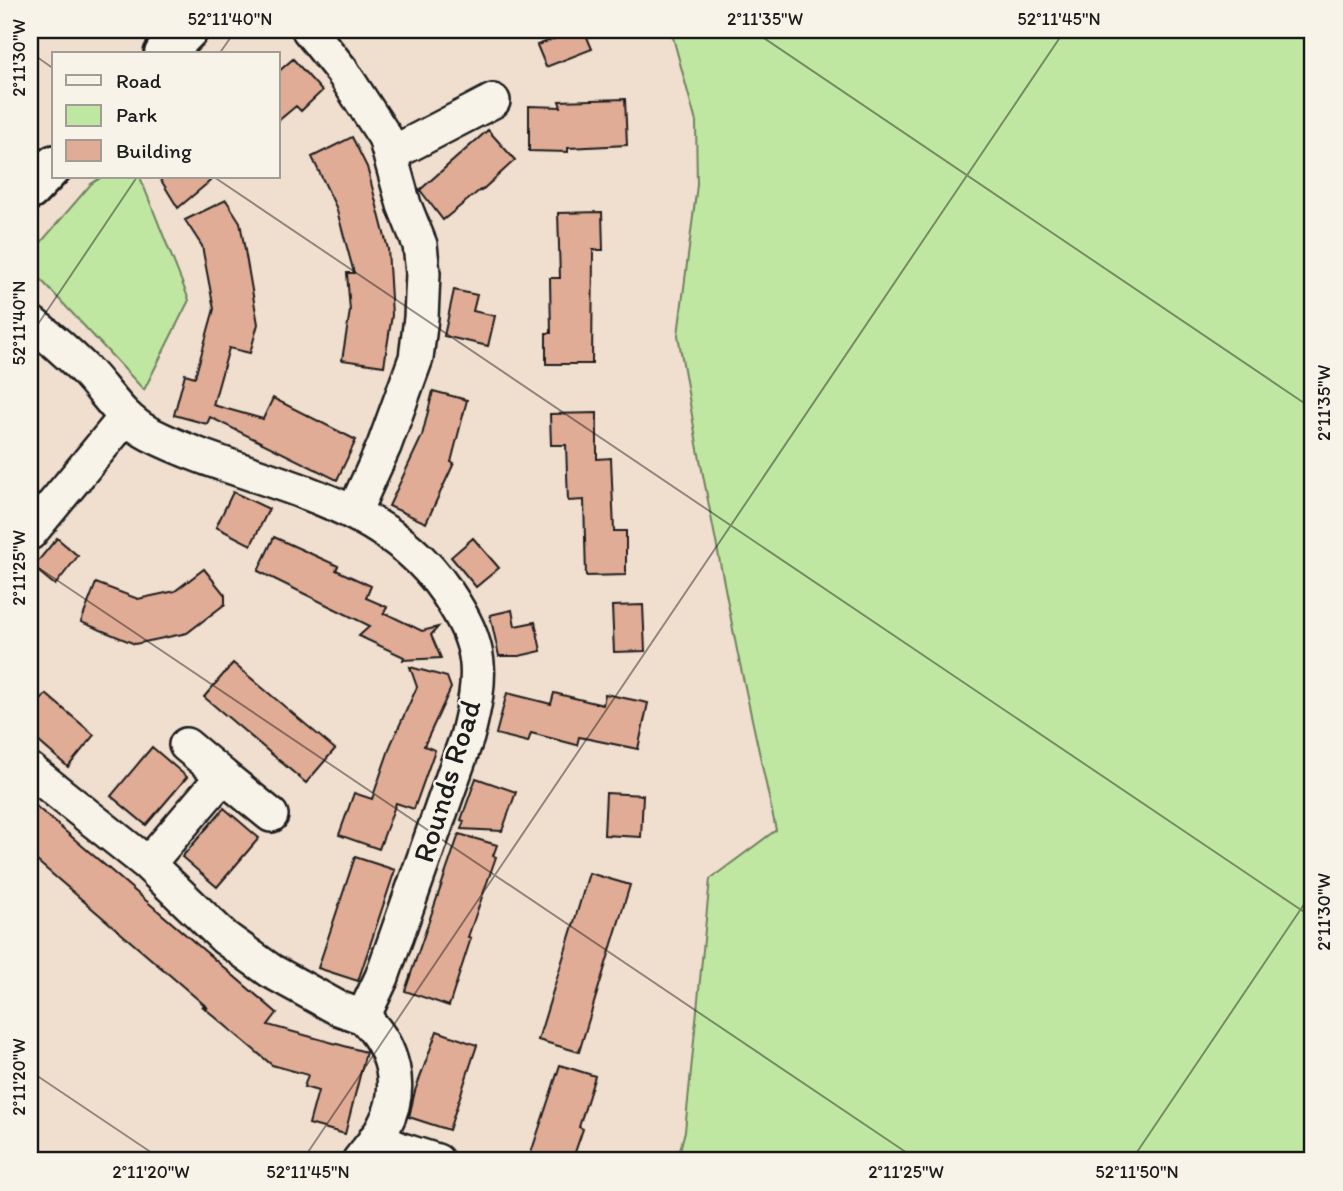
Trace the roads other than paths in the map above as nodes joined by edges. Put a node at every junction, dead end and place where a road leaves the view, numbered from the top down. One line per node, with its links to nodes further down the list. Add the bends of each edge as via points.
1 (188, 30): 3 (main road)
2 (309, 30): 5 (street, via 363,101)
3 (166, 52)
4 (494, 101): 5 (street)
5 (391, 155): 10 (street, via 420,245 421,318 416,358 403,396)
6 (52, 167): 7 (main road)
7 (30, 190)
8 (30, 323): 9 (street, Rounds Road, via 87,372)
9 (125, 418): 10 (street, Rounds Road, via 227,466); 11 (street)
10 (354, 512): 17 (street, Rounds Road, via 431,571 472,635 478,665 476,702 457,771)
11 (30, 533)
12 (186, 744): 14 (street)
13 (30, 770): 16 (street)
14 (223, 776): 15 (street); 16 (street)
15 (271, 815)
16 (148, 864): 17 (street, via 225,937 271,971)
17 (363, 1017): 18 (street, via 387,1049 395,1072 385,1125)
18 (368, 1150): 19 (street, via 399,1149)
19 (437, 1161)

